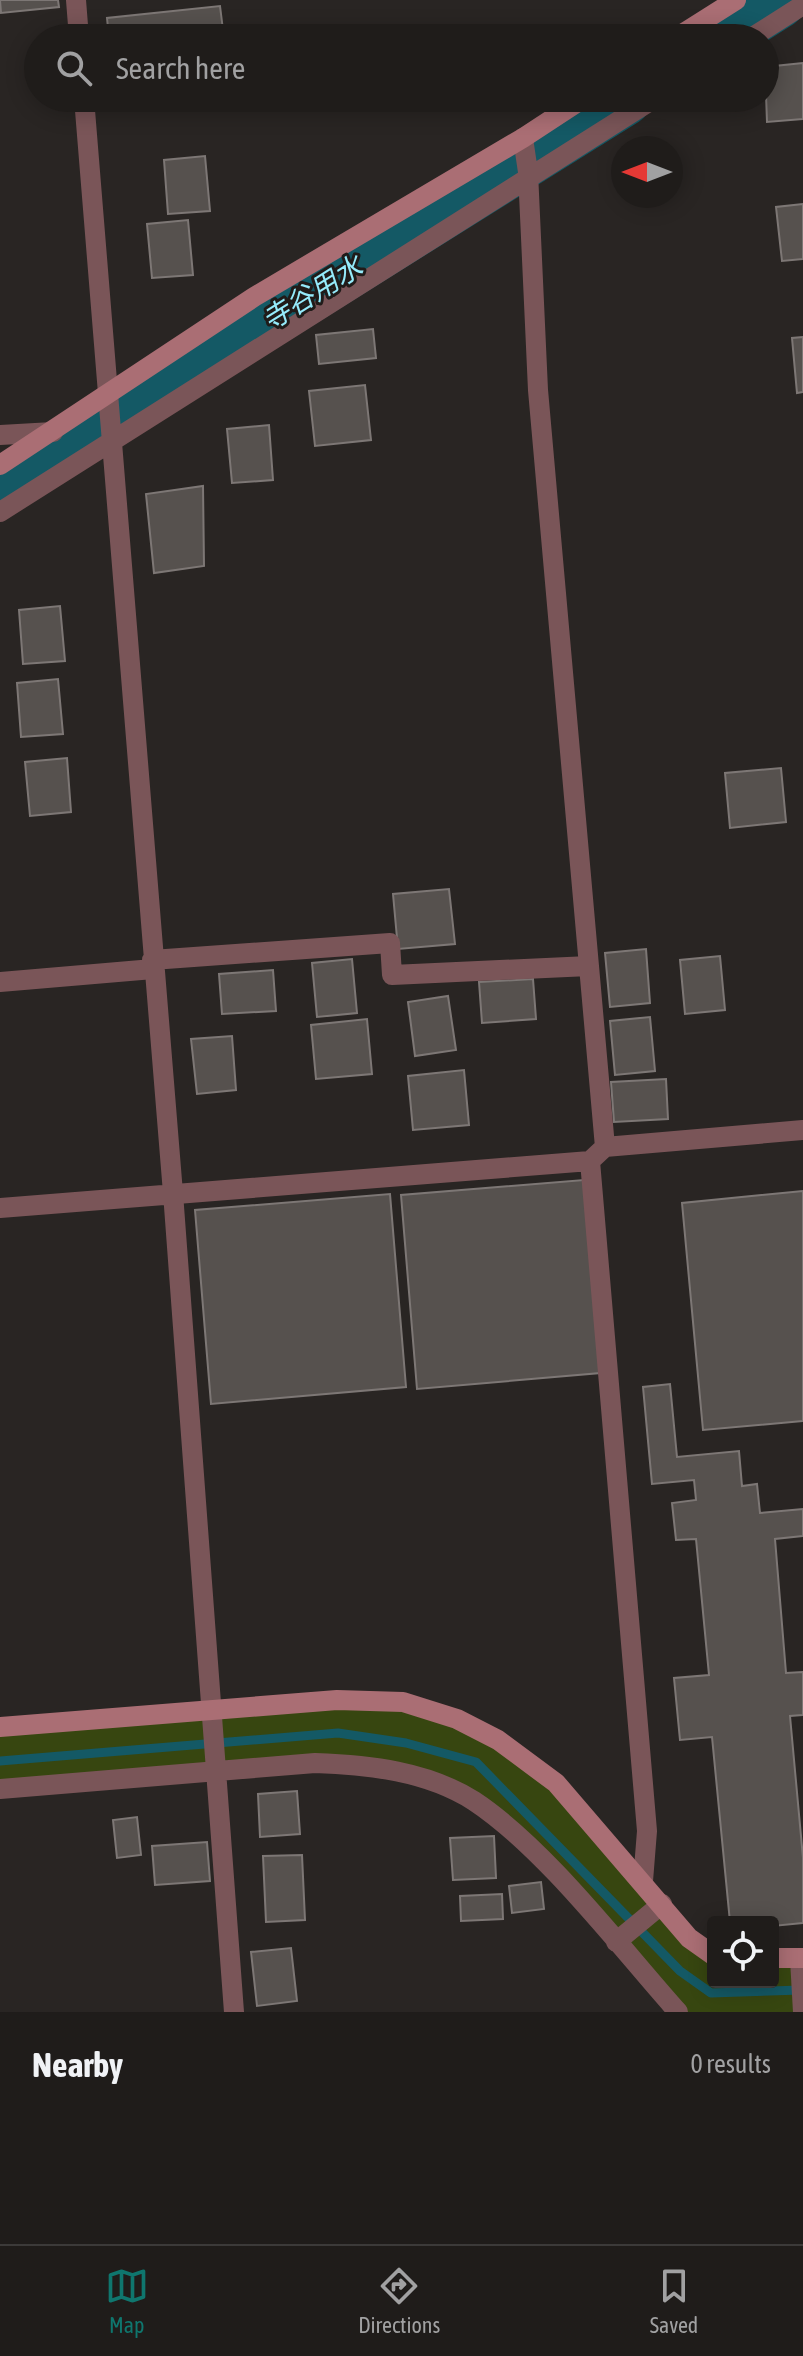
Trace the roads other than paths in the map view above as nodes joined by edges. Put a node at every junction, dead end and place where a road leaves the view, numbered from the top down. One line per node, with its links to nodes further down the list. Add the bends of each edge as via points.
1 (76, 0): 4 (street)
2 (736, 0): 5 (street)
3 (803, 5): 6 (street)
4 (78, 24)
5 (698, 24)
6 (773, 24)
7 (85, 112): 12 (street)
8 (564, 112): 10 (street)
9 (632, 112): 11 (street)
10 (523, 141): 11 (street); 12 (street, via 254,297)
11 (528, 175): 15 (street); 19 (street, via 538,390)
12 (106, 397): 13 (street); 15 (street)
13 (53, 432): 14 (street); 16 (street)
14 (0, 435)
15 (109, 442): 17 (street); 18 (street)
16 (0, 465)
17 (0, 512)
18 (152, 964): 19 (street, via 390,943 392,975); 20 (street); 23 (street)
19 (589, 966): 22 (street)
20 (0, 982)
21 (803, 1130): 22 (street)
22 (597, 1154): 23 (street); 29 (street, via 647,1831)
23 (173, 1193): 24 (street); 25 (street)
24 (0, 1208)
25 (213, 1708): 26 (street); 27 (street); 29 (street, via 337,1700 403,1702 457,1719 498,1740 556,1783)
26 (0, 1727)
27 (217, 1770): 28 (street); 31 (street, via 363,1764 417,1776 473,1801 534,1852); 35 (street)
28 (0, 1789)
29 (643, 1881): 30 (street)
30 (662, 1904): 31 (street); 32 (street, via 689,1938)
31 (616, 1942): 36 (street)
32 (707, 1951)
33 (779, 1958): 34 (street)
34 (801, 1958): 37 (street)
35 (234, 2012)
36 (678, 2012)
37 (803, 2012)

